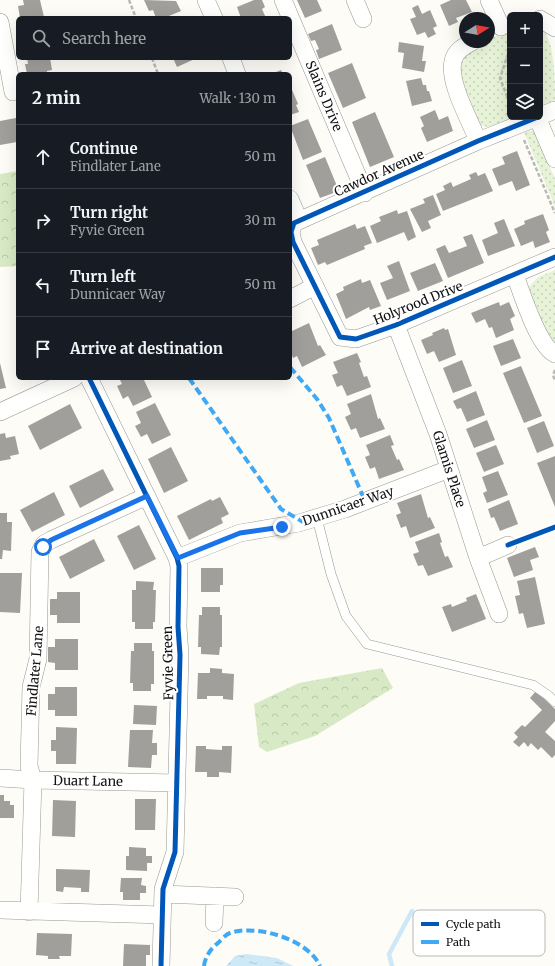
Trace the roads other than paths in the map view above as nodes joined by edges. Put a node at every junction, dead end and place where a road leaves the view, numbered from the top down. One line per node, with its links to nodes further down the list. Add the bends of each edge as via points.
1 (206, 0): 5 (street)
2 (283, 0): 6 (street, Slains Drive)
3 (355, 0): 7 (street)
4 (489, 0): 10 (street)
5 (213, 16)
6 (288, 16)
7 (362, 19)
8 (543, 21): 11 (street)
9 (0, 22): 14 (street)
10 (500, 28)
11 (555, 28)
12 (294, 37): 21 (street, Slains Drive)
13 (461, 48): 19 (street, via 453,60 452,77)
14 (13, 92)
15 (555, 110): 16 (street, Cawdor Avenue)
16 (543, 115)
17 (530, 120): 19 (street, Cawdor Avenue)
18 (539, 120): 20 (street)
19 (478, 140): 21 (street, Cawdor Avenue)
20 (555, 159)
21 (365, 192): 23 (street, Cawdor Avenue)
22 (292, 204): 23 (street)
23 (299, 220): 24 (street, via 294,223)
24 (292, 229)
25 (292, 237): 28 (street)
26 (555, 258): 27 (street, Holyrood Drive)
27 (514, 275): 30 (street, Holyrood Drive); 31 (street, via 542,340)
28 (315, 286): 29 (street); 30 (street, Holyrood Drive, via 340,337 356,340)
29 (292, 298)
30 (396, 325): 35 (street, Glamis Place)
31 (555, 354)
32 (70, 380): 34 (street)
33 (90, 380): 36 (street, Fyvie Green)
34 (0, 412)
35 (449, 468): 37 (street, Dunnicaer Way); 40 (street, Glamis Place)
36 (147, 496): 39 (street, Fyvie Green); 44 (street, Findlater Lane, via 51,540 41,549 38,659 31,687 29,766)
37 (317, 518): 39 (street, Dunnicaer Way, via 282,527 240,533); 42 (lane, via 331,574 346,616 367,644 532,685)
38 (508, 545): 40 (street)
39 (178, 558): 45 (street, Fyvie Green, via 180,655)
40 (478, 558): 41 (street, Glamis Place)
41 (499, 614)
42 (555, 702)
43 (0, 778): 44 (street, Duart Lane)
44 (33, 780): 45 (street, Duart Lane); 50 (street, Findlater Lane)
45 (176, 783): 46 (street, Fyvie Green, via 175,852)
46 (163, 894): 47 (street); 51 (street, Fyvie Green)
47 (215, 896): 48 (street); 52 (street)
48 (235, 896)
49 (0, 910): 50 (street)
50 (29, 912): 51 (street)
51 (162, 915): 53 (street, Fyvie Green)
52 (214, 923)
53 (161, 966)

